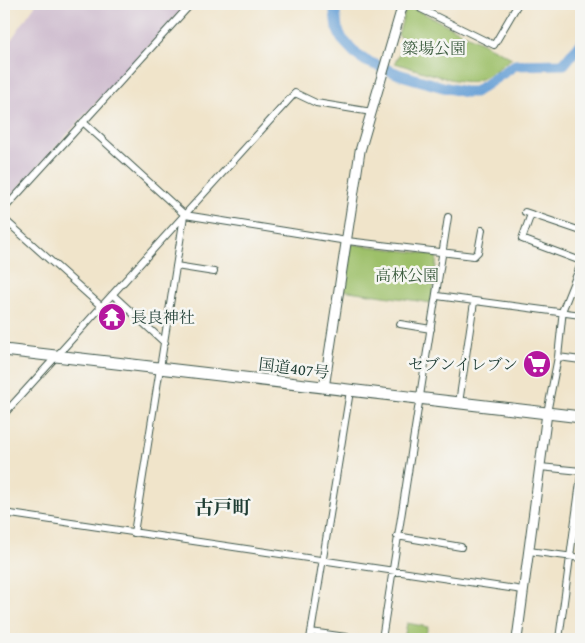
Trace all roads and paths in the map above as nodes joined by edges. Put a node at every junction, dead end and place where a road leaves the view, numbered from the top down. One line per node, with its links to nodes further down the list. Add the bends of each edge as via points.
1 (191, 4): 6 (street)
2 (403, 4): 5 (street)
3 (424, 4): 4 (street, via 421,9 494,45)
4 (518, 4)
5 (372, 112): 8 (street, via 316,103 295,93); 13 (street, via 360,151)
6 (83, 122): 7 (street); 8 (street)
7 (4, 209)
8 (185, 215): 13 (street); 16 (street); 18 (street)
9 (448, 216): 14 (street)
10 (4, 218): 21 (street)
11 (482, 230): 14 (street, via 478,252 474,256)
12 (581, 231): 15 (street, via 528,213 522,239)
13 (348, 241): 14 (street); 32 (street)
14 (444, 253): 19 (street)
15 (581, 263): 22 (street)
16 (176, 266): 17 (street); 26 (street)
17 (214, 272)
18 (113, 295): 21 (street); 26 (street)
19 (437, 296): 20 (street); 25 (street)
20 (474, 302): 22 (street); 35 (street)
21 (102, 307): 28 (street)
22 (563, 313): 23 (street); 29 (street)
23 (581, 315)
24 (400, 324): 25 (street)
25 (431, 329): 34 (street)
26 (165, 343): 31 (street)
27 (4, 350): 28 (highway, 国道407号)
28 (56, 356): 31 (highway, 国道407号); 37 (street)
29 (558, 357): 30 (street); 36 (street)
30 (581, 360)
31 (160, 368): 32 (highway, 国道407号); 42 (street)
32 (324, 388): 33 (highway, 国道407号)
33 (350, 391): 34 (highway, 国道407号); 48 (street)
34 (420, 399): 35 (highway, 国道407号); 43 (street)
35 (459, 403): 36 (highway, 国道407号)
36 (547, 413): 38 (highway, 国道407号); 39 (street)
37 (4, 414)
38 (581, 417)
39 (540, 467): 40 (street); 45 (street)
40 (581, 473): 46 (street)
41 (4, 513): 42 (street)
42 (134, 533): 48 (street)
43 (397, 536): 44 (street); 49 (street)
44 (461, 546)
45 (529, 551): 46 (street); 50 (street)
46 (571, 557): 47 (street); 56 (street)
47 (581, 558)
48 (324, 561): 49 (street); 51 (street)
49 (392, 571): 50 (street); 54 (street)
50 (523, 590): 55 (street)
51 (312, 632): 52 (street); 53 (street)
52 (310, 639)
53 (360, 639)
54 (382, 639)
55 (517, 639)
56 (559, 639)

